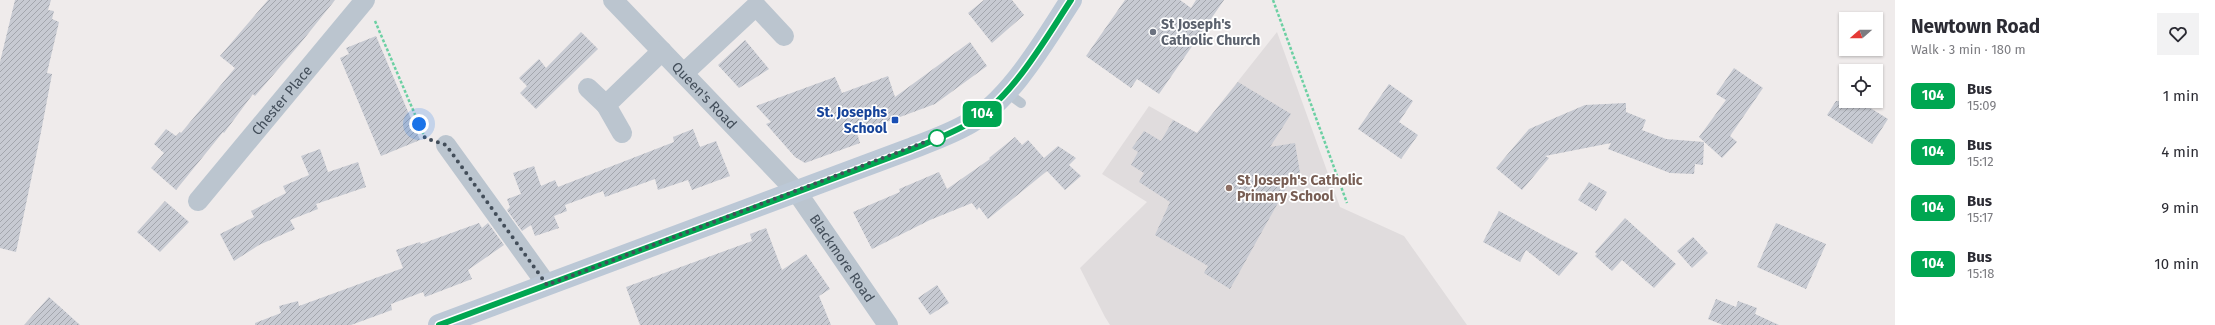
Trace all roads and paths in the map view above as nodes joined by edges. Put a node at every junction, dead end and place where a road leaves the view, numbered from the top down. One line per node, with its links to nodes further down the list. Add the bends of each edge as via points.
1 (365, 0): 11 (path, via 425,138); 13 (street, Chester Place)
2 (613, 0): 6 (street, Queen's Road)
3 (1071, 0): 12 (main road, via 1037,52 1014,97 997,103 967,125 910,150)
4 (1272, 0): 14 (path)
5 (784, 36): 7 (street, via 756,6)
6 (662, 50): 7 (street, Queen's Road); 9 (street)
7 (684, 73): 12 (street, Queen's Road)
8 (588, 88): 9 (street)
9 (606, 106): 10 (street)
10 (622, 133)
11 (446, 145): 15 (street)
12 (796, 191): 15 (main road); 17 (street, Blackmore Road)
13 (198, 201)
14 (1347, 203)
15 (547, 285): 16 (main road)
16 (439, 325)
17 (888, 325)

